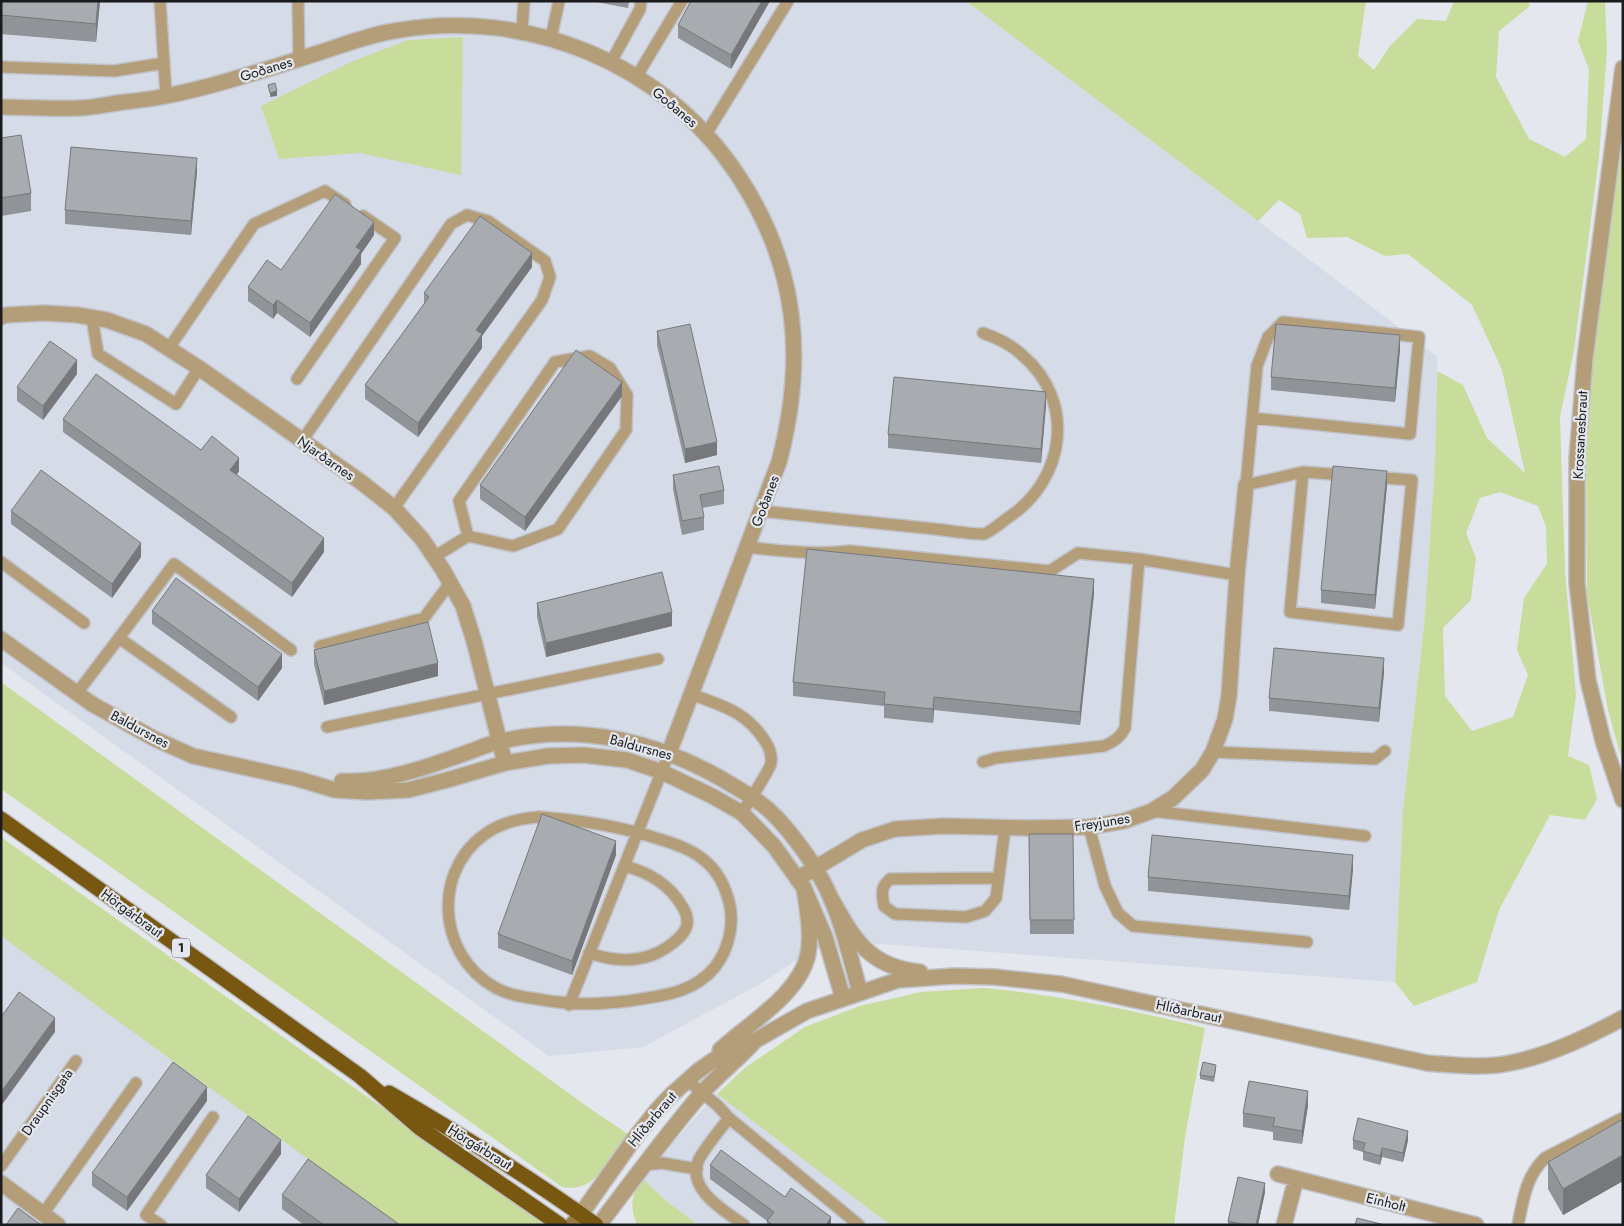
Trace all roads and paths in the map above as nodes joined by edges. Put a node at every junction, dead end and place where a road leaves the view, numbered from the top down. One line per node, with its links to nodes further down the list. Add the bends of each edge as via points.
1 (160, 1): 12 (lane)
2 (298, 1): 10 (lane)
3 (524, 1): 8 (lane)
4 (559, 1): 9 (lane)
5 (641, 1): 11 (lane, via 640,9)
6 (682, 1): 15 (lane)
7 (788, 1): 18 (lane)
8 (522, 31): 9 (street, Goðanes); 10 (street, Goðanes, via 480,25 421,26 363,38)
9 (551, 38): 11 (street, Goðanes)
10 (299, 59): 16 (street, Goðanes)
11 (611, 62): 15 (street, Goðanes)
12 (164, 63): 13 (lane, via 114,71); 16 (lane)
13 (1, 67)
14 (1623, 68): 58 (street, Krossanesbraut, via 1585,358 1577,458 1577,583 1588,680 1603,741)
15 (637, 76): 18 (street, Goðanes, via 668,98)
16 (166, 96): 17 (street, Goðanes, via 81,108)
17 (1, 107)
18 (706, 134): 30 (street, Goðanes, via 732,166 763,219 775,248 790,308 794,347 792,401 780,462)
19 (1, 317): 20 (street, Njarðarnes, via 44,314)
20 (92, 318): 22 (street, Njarðarnes, via 146,334); 23 (lane, via 98,354 176,404)
21 (983, 333): 30 (lane, via 1011,346 1034,366 1043,378 1055,407 1058,436 1052,465 1038,491 1017,512 984,534)
22 (169, 348): 23 (street, Njarðarnes); 24 (lane, via 254,224 325,191 395,238)
23 (199, 368): 26 (street, Njarðarnes)
24 (297, 379)
25 (1252, 418): 25 (lane, via 1257,366 1268,337 1283,322 1419,337 1410,434); 28 (lane)
26 (302, 441): 29 (street, Njarðarnes); 29 (lane, via 451,224 467,216 488,221 545,261 550,278 542,300)
27 (1303, 472): 27 (lane, via 1412,480 1398,625 1290,612); 28 (lane)
28 (1246, 485): 36 (street, Freyjunes)
29 (394, 508): 33 (street, Njarðarnes)
30 (761, 511): 32 (street, Goðanes)
31 (468, 536): 31 (lane, via 513,546 558,529 626,430 627,395 610,368 590,356 555,362 459,501); 33 (lane)
32 (746, 547): 34 (lane, via 824,554 850,551 1050,570 1078,553); 46 (street, Goðanes)
33 (434, 557): 37 (street, Njarðarnes)
34 (1139, 558): 36 (lane); 53 (lane, via 1122,734 1104,746)
35 (1, 562): 38 (lane)
36 (1237, 575): 51 (street, Freyjunes, via 1226,719)
37 (450, 583): 41 (lane, via 424,618); 45 (street, Njarðarnes, via 463,606)
38 (84, 623)
39 (1, 638): 44 (street, Baldursnes)
40 (119, 638): 42 (lane, via 174,564); 44 (lane); 47 (lane)
41 (320, 646)
42 (291, 650)
43 (658, 659): 45 (lane)
44 (77, 693): 56 (street, Baldursnes, via 156,739 193,756)
45 (488, 694): 48 (lane); 49 (street, Njarðarnes)
46 (691, 694): 52 (street, Goðanes); 57 (lane, via 749,720 766,743 771,764)
47 (231, 717)
48 (327, 727)
49 (500, 741): 52 (street, Baldursnes, via 571,733 614,738); 54 (street, Njarðarnes); 56 (street, Baldursnes, via 415,770 355,782)
50 (1385, 751): 51 (lane, via 1375,759)
51 (1213, 752): 59 (street, Freyjunes, via 1202,770 1174,798)
52 (669, 753): 55 (lane); 57 (street, Baldursnes, via 701,766)
53 (983, 762)
54 (505, 763): 55 (street, Baldursnes, via 548,756 583,755 626,760); 56 (street, Baldursnes, via 408,790 335,790)
55 (662, 772): 60 (street, Baldursnes); 64 (lane)
56 (298, 779)
57 (752, 796): 60 (lane); 67 (street, Baldursnes, via 776,817)
58 (1623, 800)
59 (1152, 811): 62 (street, Freyjunes, via 1124,821); 65 (lane)
60 (742, 813): 69 (street, Baldursnes, via 774,846)
61 (1, 819): 80 (highway, Hörgárbraut / 1)
62 (1089, 826): 63 (street, Freyjunes); 71 (lane, via 1105,886 1118,913 1133,926)
63 (1004, 828): 67 (street, Freyjunes, via 944,826 895,829 862,840); 68 (lane)
64 (638, 831): 66 (lane); 76 (lane, via 694,852 715,871 723,883 731,910 731,924 723,953 705,977 678,993 603,1004); 76 (lane, via 583,820 524,818 494,828 481,837 454,875 448,919 457,947 473,971 510,994)
65 (1365, 836)
66 (624, 866): 72 (lane); 72 (lane, via 647,873 669,888 685,911 685,930 670,945 645,958 617,960)
67 (815, 867): 69 (street, Freyjunes); 70 (street, Baldursnes)
68 (998, 878): 68 (lane, via 996,898 985,911 966,917 895,914 884,906 882,894 890,879)
69 (800, 884): 75 (street, Baldursnes, via 825,937); 81 (street, via 809,936 808,955 802,969 785,993)
70 (832, 900): 73 (street, via 850,932 869,954 905,971); 74 (street, Baldursnes)
71 (1307, 942)
72 (589, 953): 76 (lane)
73 (954, 976): 74 (street, Hlíðarbraut, via 898,980); 77 (street, Hlíðarbraut, via 1061,984 1427,1063 1474,1066 1514,1062 1551,1051)
74 (860, 992): 75 (street, Hlíðarbraut)
75 (843, 998): 78 (street, Hlíðarbraut, via 807,1011)
76 (569, 1005)
77 (1623, 1018)
78 (756, 1040): 81 (street, Hlíðarbraut, via 727,1051); 83 (street, Hlíðarbraut)
79 (76, 1061): 88 (lane, Draupnisgata)
80 (360, 1076): 94 (highway, Hörgárbraut / 1, via 459,1133); 98 (highway, Hörgárbraut / 1, via 420,1128)
81 (693, 1076): 83 (lane); 94 (street, Hlíðarbraut, via 670,1096 634,1139)
82 (136, 1083): 93 (lane)
83 (703, 1093): 85 (lane); 87 (street, Hlíðarbraut)
84 (213, 1117): 97 (lane, via 146,1215)
85 (729, 1118): 89 (lane, via 699,1160); 101 (lane)
86 (1623, 1118): 104 (lane, via 1545,1158 1537,1166 1524,1192)
87 (645, 1164): 89 (lane, via 662,1163); 99 (street, Hlíðarbraut)
88 (1, 1166)
89 (697, 1169): 100 (lane, via 697,1177 708,1198)
90 (1278, 1174): 91 (street, Einholt)
91 (1296, 1178): 95 (street, Einholt); 102 (street)
92 (1, 1183): 93 (street)
93 (43, 1214): 96 (street)
94 (576, 1219): 99 (highway, Hörgárbraut / 1)
95 (1440, 1220): 103 (street, Einholt)
96 (58, 1225)
97 (161, 1225)
98 (560, 1225)
99 (598, 1225)
100 (744, 1225)
101 (858, 1225)
102 (1284, 1225)
103 (1476, 1225)
104 (1518, 1225)

